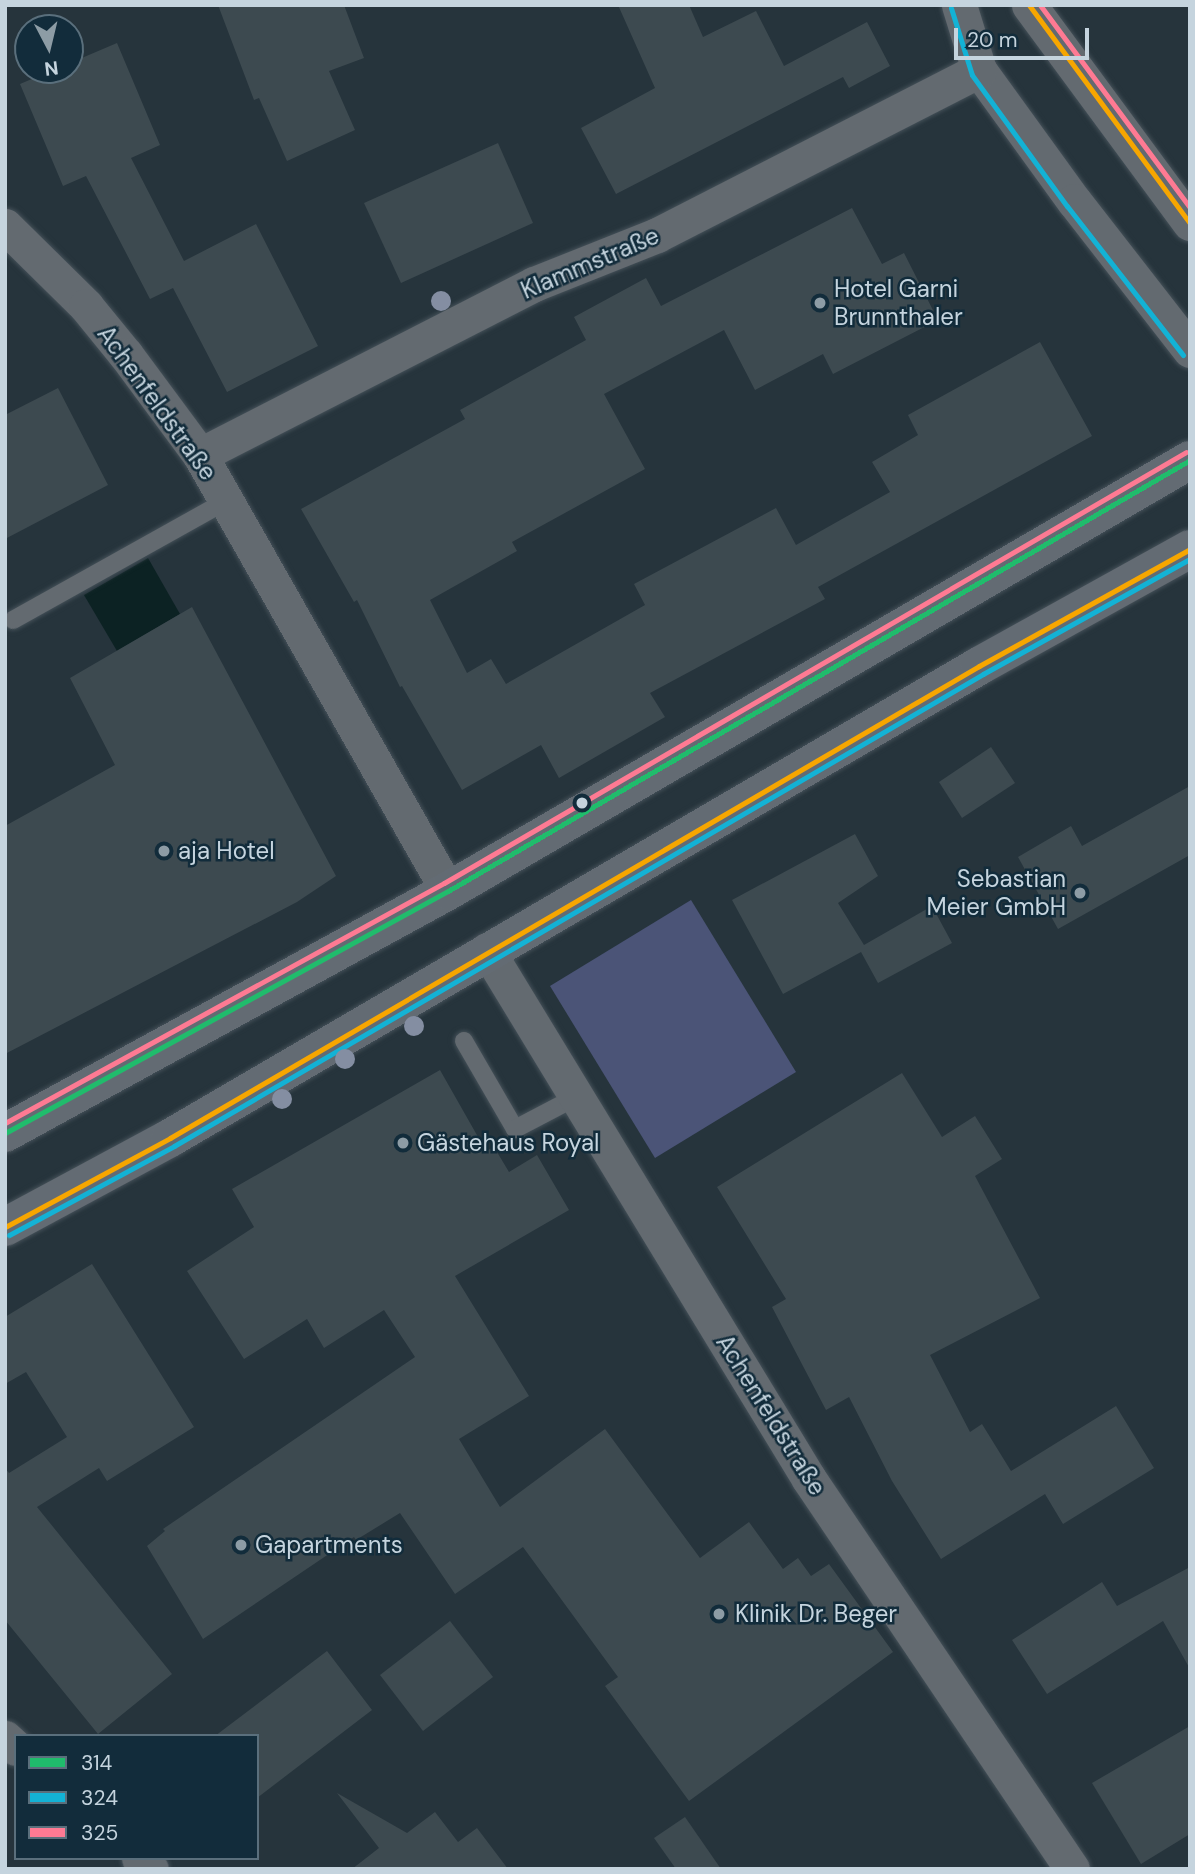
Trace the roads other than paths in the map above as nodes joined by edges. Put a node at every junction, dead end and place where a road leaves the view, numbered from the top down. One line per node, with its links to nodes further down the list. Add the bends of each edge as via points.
1 (959, 5): 3 (street)
2 (1030, 5): 4 (street)
3 (979, 71): 6 (street); 7 (street, Klammstraße, via 657,236 534,284)
4 (1190, 223)
5 (5, 226): 7 (street, Achenfeldstraße, via 86,306)
6 (1190, 350)
7 (200, 455): 9 (street, Achenfeldstraße)
8 (1190, 460): 12 (main road)
9 (226, 501): 11 (lane); 12 (street, Achenfeldstraße)
10 (1190, 549): 13 (main road)
11 (13, 620)
12 (448, 891): 16 (main road)
13 (487, 950): 15 (street, Achenfeldstraße); 17 (main road, via 170,1138)
14 (464, 1041): 15 (lane, via 515,1129)
15 (576, 1097): 18 (street, Achenfeldstraße, via 809,1479)
16 (5, 1133)
17 (5, 1227)
18 (1072, 1869)

